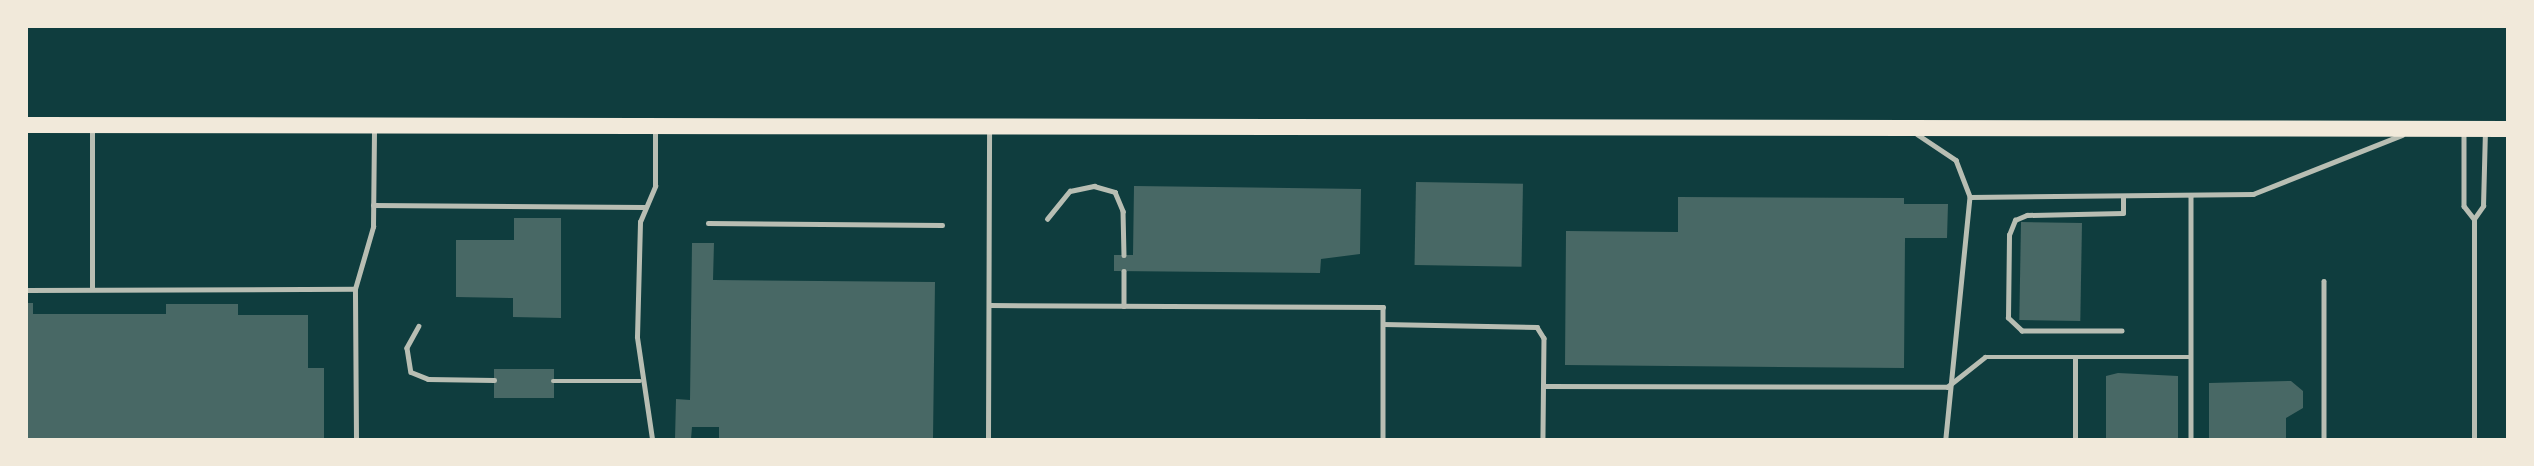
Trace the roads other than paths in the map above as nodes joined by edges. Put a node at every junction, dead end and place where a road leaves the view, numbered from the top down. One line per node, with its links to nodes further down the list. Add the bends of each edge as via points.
1 (27, 125): 2 (highway)
2 (92, 125): 3 (highway); 23 (lane)
3 (374, 125): 4 (highway); 14 (lane)
4 (656, 126): 5 (highway); 15 (lane, via 655,186)
5 (989, 126): 6 (highway); 26 (lane)
6 (1904, 127): 8 (highway); 11 (lane, via 1956,160)
7 (2464, 128): 8 (highway); 9 (highway); 17 (lane, via 2464,206)
8 (2418, 129): 13 (lane, via 2270,189)
9 (2485, 129): 10 (highway); 17 (lane, via 2482,206)
10 (2507, 129)
11 (1970, 197): 12 (lane); 37 (lane)
12 (2123, 197): 13 (lane); 30 (lane, via 2123,213 2027,215 2010,226 2010,325 2022,331)
13 (2191, 197): 31 (lane)
14 (373, 205): 15 (lane); 24 (lane, via 373,227)
15 (644, 207): 35 (lane)
16 (1047, 219): 20 (lane, via 1070,191 1106,188 1115,192 1123,211)
17 (2474, 219): 47 (lane)
18 (708, 223): 19 (lane)
19 (942, 225)
20 (1124, 255)
21 (1124, 271): 27 (lane)
22 (2324, 281): 46 (lane)
23 (92, 289): 24 (lane); 25 (lane)
24 (356, 289): 38 (lane)
25 (27, 290)
26 (988, 305): 27 (lane); 40 (lane)
27 (1124, 306): 28 (lane, via 1383,307)
28 (1383, 324): 36 (lane, via 1532,324 1544,338); 41 (lane)
29 (419, 326): 33 (lane, via 407,348 411,372 428,380)
30 (2122, 331)
31 (2191, 357): 32 (lane); 45 (lane)
32 (2075, 358): 37 (lane, via 1985,357); 44 (lane)
33 (494, 380)
34 (553, 381): 35 (lane)
35 (640, 381): 39 (lane)
36 (1544, 386): 37 (lane); 42 (lane)
37 (1947, 387): 43 (lane)
38 (356, 439)
39 (652, 439)
40 (988, 439)
41 (1383, 439)
42 (1544, 439)
43 (1946, 439)
44 (2075, 439)
45 (2191, 439)
46 (2324, 439)
47 (2474, 439)

